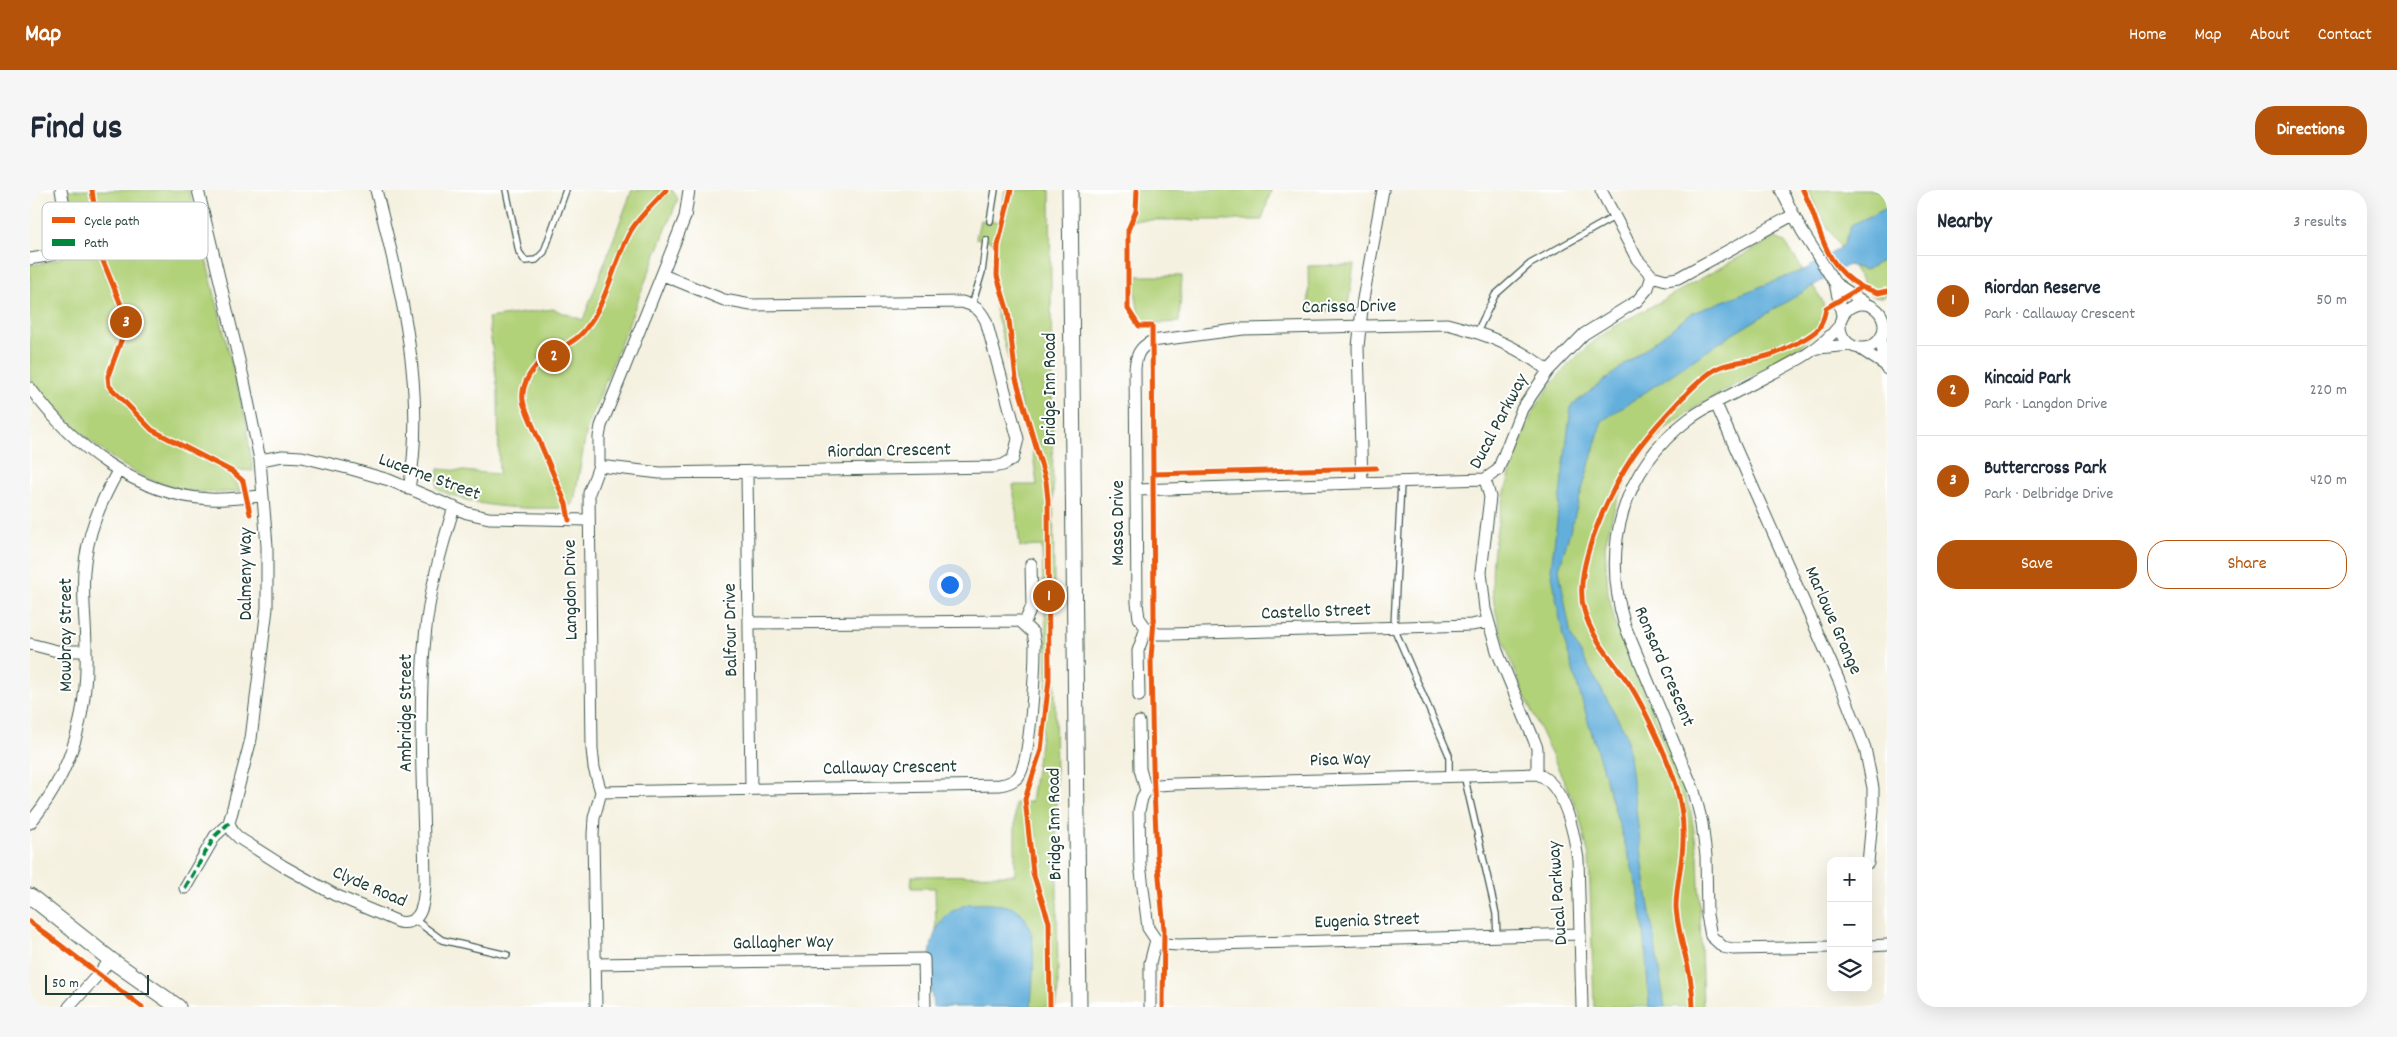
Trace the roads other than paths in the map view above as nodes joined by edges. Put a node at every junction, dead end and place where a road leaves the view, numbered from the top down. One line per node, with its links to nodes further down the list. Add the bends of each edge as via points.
1 (376, 190): 40 (street, via 398,282 409,349 415,455)
2 (506, 190): 3 (lane, via 518,252 525,261 536,260 544,252)
3 (566, 190)
4 (689, 190): 15 (street, Langdon Drive, via 685,217)
5 (995, 190): 12 (lane)
6 (1070, 190): 74 (main road, Bridge Inn Road)
7 (1382, 190): 23 (street)
8 (1601, 190): 11 (street)
9 (1781, 190): 10 (street)
10 (1793, 215): 16 (street, via 1678,278 1666,280); 17 (street)
11 (1614, 217): 16 (street, via 1637,259); 24 (lane, via 1530,264 1495,295)
12 (990, 221)
13 (208, 231): 33 (street, Dalmeny Way)
14 (986, 240): 20 (lane, via 982,272)
15 (663, 274): 20 (street, via 724,300 751,305 962,302); 34 (street, Langdon Drive, via 601,426)
16 (1652, 276): 30 (street, Ducal Parkway, via 1648,288 1637,301 1584,334)
17 (1835, 283): 18 (street); 21 (street)
18 (1869, 304): 19 (street); 21 (street, via 1852,306); 22 (street)
19 (1887, 304)
20 (972, 305): 36 (street, Riordan Crescent, via 981,310 986,321 1015,425 1018,439 1013,458 993,467)
21 (1841, 320): 26 (street, via 1843,337); 28 (street, Ronsard Crescent)
22 (1886, 323): 25 (street)
23 (1360, 325): 24 (street, Carissa Drive, via 1447,324); 27 (street, Carissa Drive, via 1243,329 1152,341); 39 (street)
24 (1477, 332): 30 (street, Carissa Drive, via 1522,351)
25 (1880, 339): 26 (street, via 1870,346); 29 (street)
26 (1855, 346): 28 (street, Ronsard Crescent); 29 (street)
27 (1142, 348): 41 (street, Massa Drive, via 1135,369)
28 (1818, 348): 32 (street, Ronsard Crescent)
29 (1886, 367)
30 (1548, 371): 37 (street, Ducal Parkway, via 1522,409 1498,470)
31 (30, 388): 35 (street, via 74,436)
32 (1716, 404): 63 (street, Marlowe Grange, via 1839,681 1865,748 1874,810); 72 (street, Ronsard Crescent, via 1674,432 1640,471 1619,524 1614,570 1618,603 1694,790 1706,856 1711,936 1723,947 1733,949)
33 (260, 460): 40 (street, Lucerne Street, via 302,457); 42 (street, Dalmeny Way)
34 (599, 466): 36 (street, Riordan Crescent, via 660,473); 44 (street, Langdon Drive, via 589,492)
35 (118, 471): 42 (street, via 152,487 192,497 230,499); 52 (street, Mowbray Street, via 97,513 87,551 84,585)
36 (747, 472): 47 (street, Balfour Drive)
37 (1485, 479): 38 (street); 46 (street, Ducal Parkway, via 1490,505 1481,572)
38 (1401, 482): 39 (street); 50 (lane)
39 (1362, 483): 41 (street)
40 (409, 488): 43 (street, Lucerne Street)
41 (1136, 490): 49 (street, Massa Drive, via 1137,603)
42 (263, 496): 62 (street, Dalmeny Way, via 267,590 261,664 251,739)
43 (454, 507): 44 (street, Lucerne Street, via 489,518); 66 (street, Ambridge Street, via 434,581 425,635 422,674 425,883 424,901)
44 (588, 520): 60 (street, Langdon Drive, via 592,749)
45 (1031, 564): 48 (street, via 1032,606)
46 (1488, 622): 50 (street, Castello Street); 55 (street, Ducal Parkway, via 1537,748)
47 (749, 623): 48 (street, via 1009,620); 58 (street, Balfour Drive)
48 (1024, 624): 58 (street, Callaway Crescent, via 1033,633 1035,644 1027,746 1018,777 1008,783)
49 (1146, 628): 50 (street, Castello Street, via 1158,634); 53 (street, via 1138,651)
50 (1394, 628): 56 (lane, via 1449,755)
51 (30, 644): 52 (street, via 57,651)
52 (86, 651): 61 (street, Mowbray Street, via 85,700 73,750 43,807)
53 (1139, 696)
54 (1139, 722): 59 (street, via 1140,769)
55 (1537, 774): 57 (street, Pisa Way); 67 (street, Ducal Parkway, via 1553,784 1569,819 1578,859)
56 (1450, 775): 57 (street, Pisa Way); 59 (street, Pisa Way, via 1158,784)
57 (1464, 775): 68 (lane, via 1496,914)
58 (751, 788): 60 (street, Callaway Crescent)
59 (1146, 791): 69 (street, via 1139,811 1140,864 1148,928)
60 (601, 792): 76 (street, via 593,835)
61 (30, 822)
62 (229, 823): 64 (street, Dalmeny Way, via 215,836); 66 (street, Clyde Road, via 239,838 335,894 399,922)
63 (1869, 857)
64 (185, 888)
65 (30, 896): 75 (main road)
66 (415, 920): 73 (lane, Clyde Road, via 442,940)
67 (1580, 934): 68 (street, Eugenia Street); 84 (street, Ducal Parkway)
68 (1497, 936): 69 (street, Eugenia Street, via 1178,945)
69 (1156, 940): 83 (street, via 1150,963)
70 (1887, 945): 71 (street)
71 (1872, 946)
72 (1827, 947)
73 (507, 955)
74 (1078, 959): 81 (main road, Bridge Inn Road); 82 (main road)
75 (111, 960): 77 (street); 78 (main road)
76 (595, 964): 79 (street); 80 (street, Gallagher Way, via 924,959)
77 (70, 1007)
78 (178, 1007)
79 (596, 1007)
80 (925, 1007)
81 (1079, 1007)
82 (1090, 1007)
83 (1150, 1007)
84 (1582, 1007)

